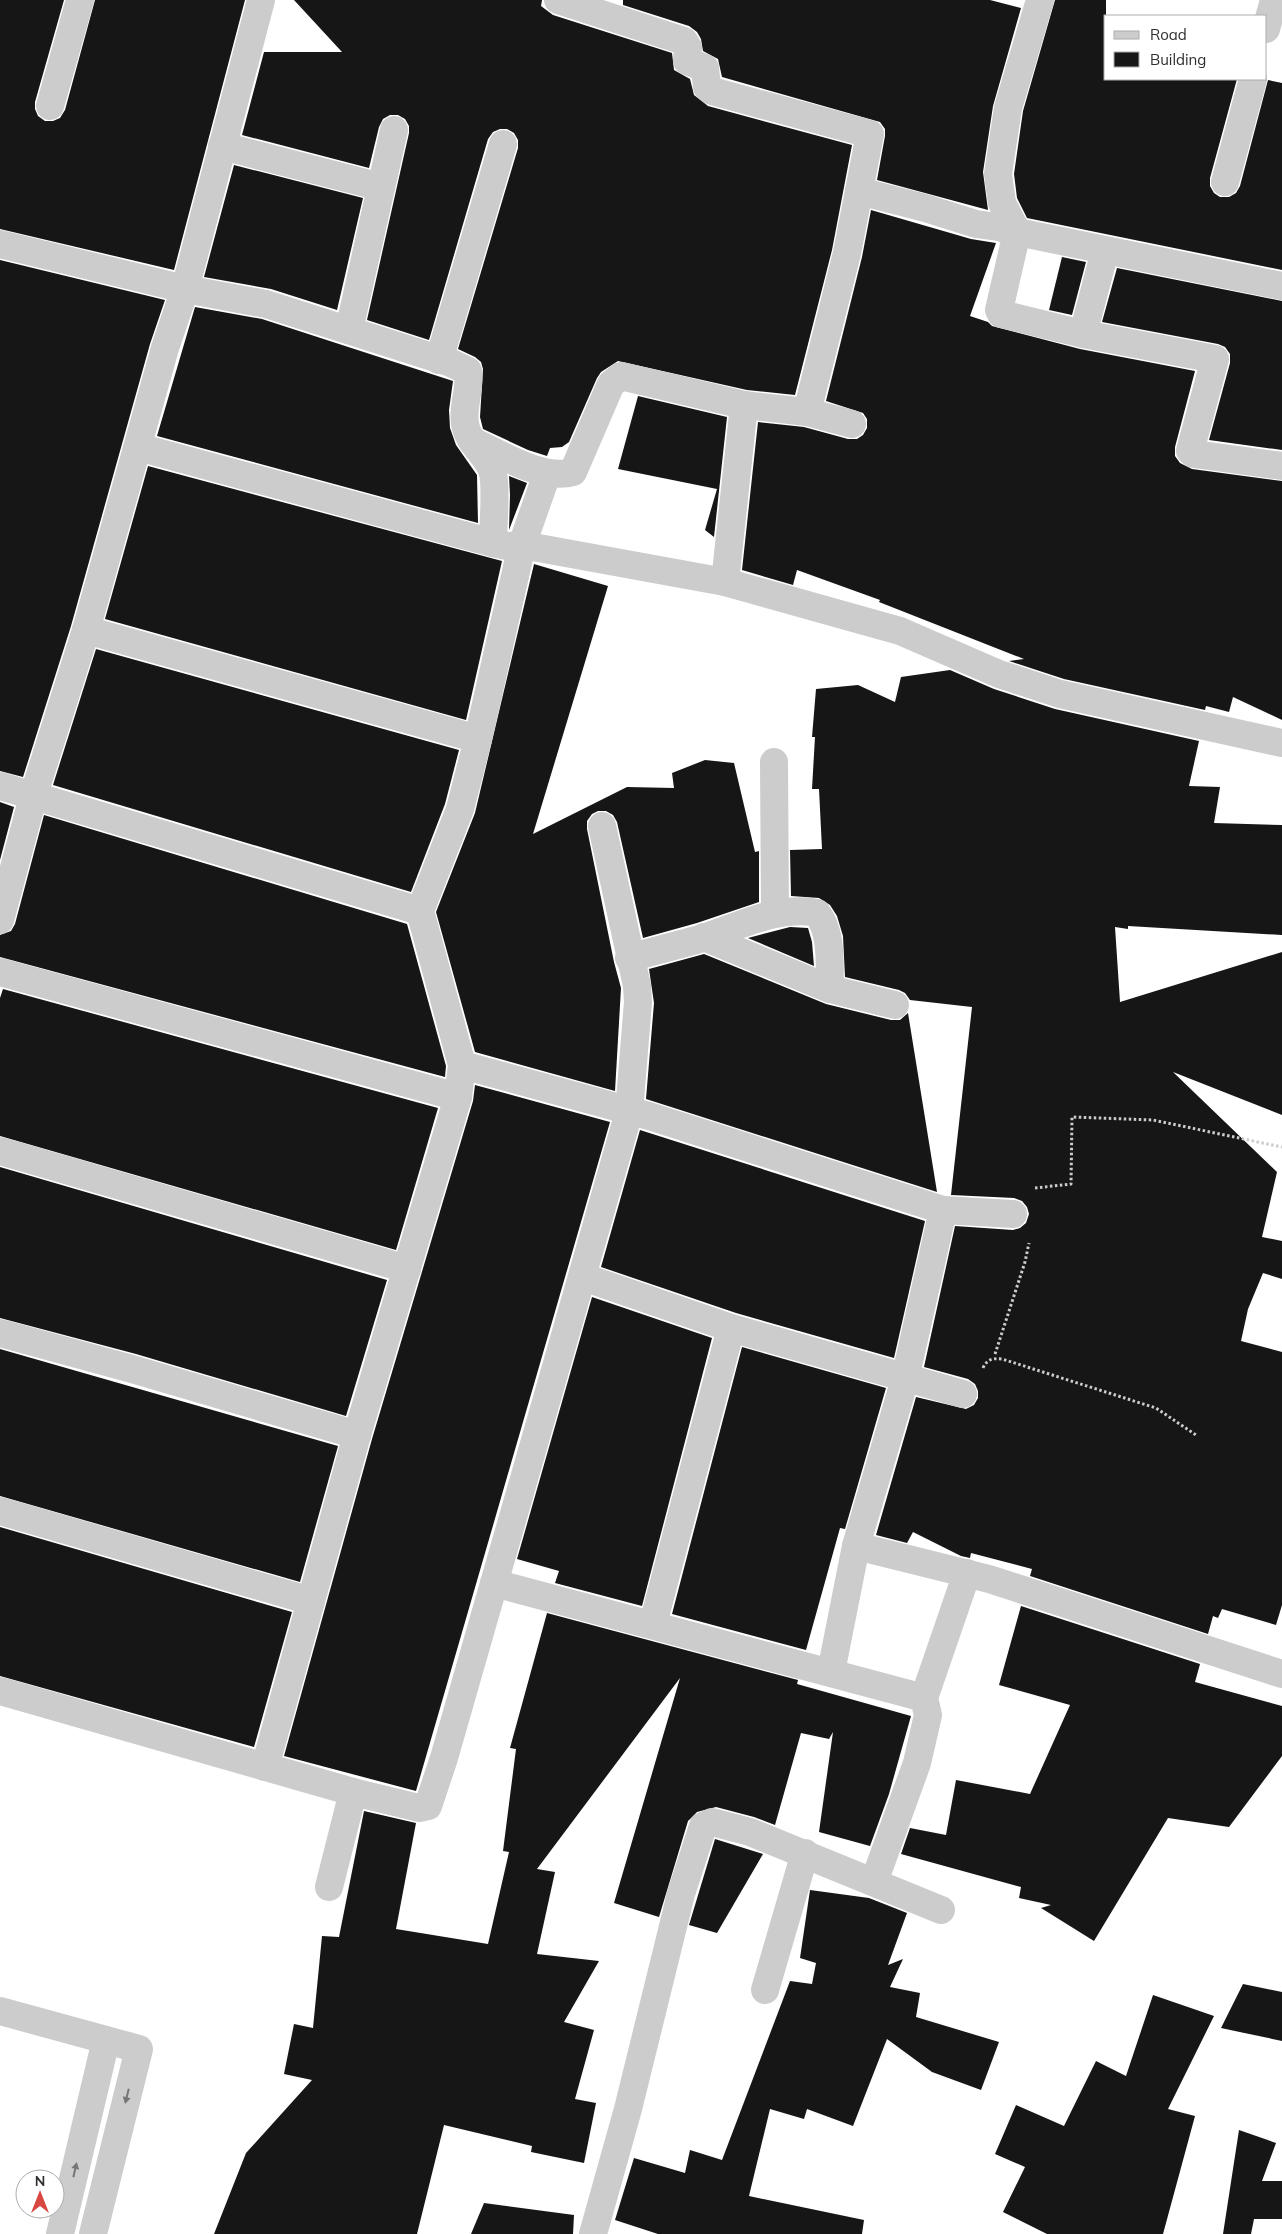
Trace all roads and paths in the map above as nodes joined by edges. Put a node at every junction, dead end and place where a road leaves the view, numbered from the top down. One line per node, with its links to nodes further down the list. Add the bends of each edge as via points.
1 (80, 0): 8 (street)
2 (261, 0): 11 (street)
3 (558, 0): 14 (street, via 684,41 688,47 687,61 705,68 706,87 712,91 870,134)
4 (1040, 0): 15 (street, via 1008,108 998,174 1002,203)
5 (1274, 0): 6 (street)
6 (1267, 26)
7 (1252, 80): 12 (street)
8 (50, 106)
9 (394, 130): 13 (street)
10 (503, 144): 22 (street)
11 (222, 146): 13 (street); 19 (street)
12 (1225, 182)
13 (381, 188): 20 (street)
14 (859, 191): 15 (street, via 976,224); 24 (street, via 847,253)
15 (1017, 232): 16 (street); 21 (street, via 999,310 1001,314)
16 (1105, 251): 18 (street); 21 (street)
17 (2, 252): 19 (street)
18 (1282, 286)
19 (185, 289): 20 (street, via 266,304); 27 (street)
20 (349, 330): 22 (street)
21 (1083, 334): 28 (street, via 1215,359 1190,451)
22 (439, 360): 26 (street, via 468,371 470,381 465,396 465,425)
23 (744, 405): 24 (street); 29 (street, via 630,377 618,377 607,392 573,472); 32 (street)
24 (806, 412): 25 (street)
25 (852, 424)
26 (471, 440): 29 (street); 30 (street, via 493,473)
27 (138, 447): 30 (street); 33 (street)
28 (1282, 466)
29 (547, 474): 31 (street)
30 (493, 544): 31 (street)
31 (522, 545): 32 (street); 34 (street)
32 (725, 582): 35 (street, via 900,632 999,674 1060,694)
33 (86, 630): 34 (street); 38 (street)
34 (478, 739): 40 (street, via 460,809)
35 (1282, 743)
36 (774, 762): 41 (street)
37 (0, 786): 38 (street)
38 (33, 797): 40 (street); 42 (street)
39 (602, 826): 44 (street)
40 (420, 912): 48 (street)
41 (776, 913): 43 (street); 46 (street, via 802,910 817,913 824,922 829,944)
42 (0, 920)
43 (704, 937): 44 (street); 46 (street)
44 (629, 958): 50 (street, via 636,974 638,1002)
45 (0, 972): 49 (street)
46 (830, 989): 47 (street)
47 (895, 1005)
48 (462, 1065): 49 (street); 50 (street)
49 (458, 1097): 55 (street)
50 (629, 1112): 53 (street); 56 (street)
51 (1282, 1147): 54 (path, via 1153,1120 1072,1117 1071,1184 1029,1189)
52 (0, 1151): 55 (street)
53 (943, 1210): 54 (street); 60 (street)
54 (1013, 1214): 59 (path, via 1032,1222 1026,1262)
55 (406, 1269): 62 (street)
56 (583, 1277): 57 (street); 67 (street)
57 (730, 1328): 60 (street); 69 (street)
58 (0, 1333): 62 (street)
59 (995, 1354)
60 (905, 1379): 61 (street); 65 (street)
61 (963, 1394): 63 (path, via 970,1393 986,1362 1002,1359 1156,1408)
62 (357, 1435): 68 (street)
63 (1196, 1435)
64 (0, 1510): 68 (street)
65 (856, 1546): 66 (street); 70 (street)
66 (967, 1573): 71 (street); 73 (street)
67 (494, 1584): 69 (street); 75 (street, via 428,1806 418,1808)
68 (311, 1601): 74 (street)
69 (653, 1624): 70 (street)
70 (830, 1672): 73 (street)
71 (1282, 1674)
72 (0, 1691): 74 (street)
73 (924, 1698): 77 (street, via 928,1715 917,1763)
74 (265, 1766): 75 (street)
75 (353, 1792): 78 (street)
76 (805, 1853): 77 (street); 80 (street); 85 (street, via 750,1832 712,1822 701,1829 680,1894 628,2109)
77 (874, 1882): 79 (street)
78 (329, 1887)
79 (941, 1910)
80 (765, 1990)
81 (0, 2011): 82 (street)
82 (106, 2040): 83 (street, one-way to 82); 84 (street, one-way to 84, via 139,2049)
83 (60, 2234)
84 (94, 2234)
85 (593, 2234)

